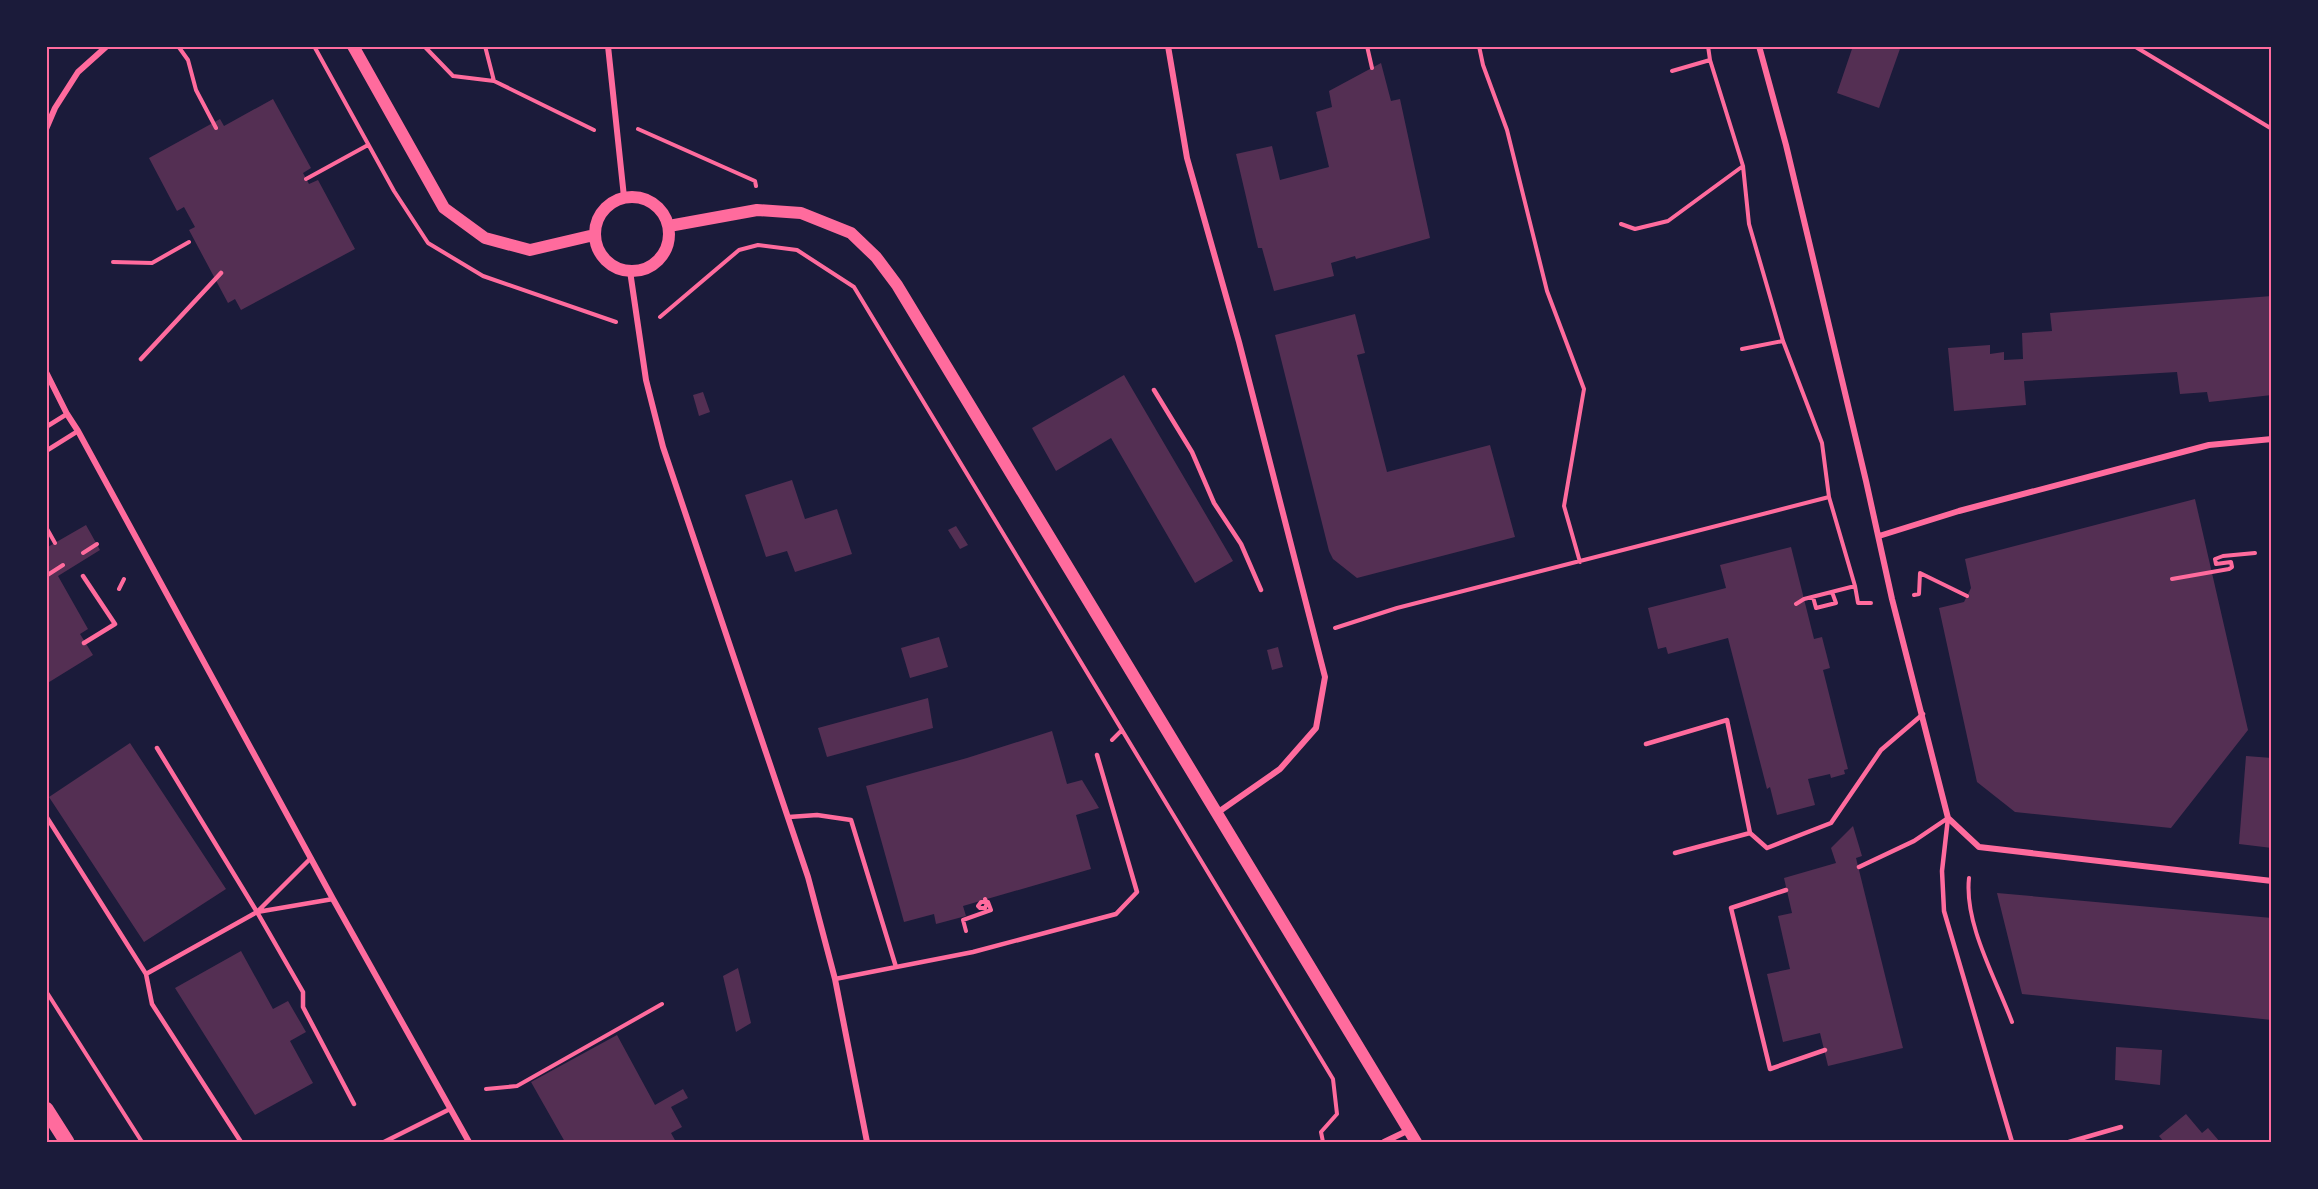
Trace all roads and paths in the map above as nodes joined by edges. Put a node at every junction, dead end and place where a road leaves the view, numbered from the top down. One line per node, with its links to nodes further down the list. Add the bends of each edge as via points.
1 (107, 46): 20 (street, via 78,72)
2 (178, 46): 19 (path, via 188,60 196,90)
3 (314, 46): 23 (path)
4 (353, 46): 30 (main road, via 444,208 485,238 530,250)
5 (424, 46): 17 (path, via 453,76)
6 (485, 46): 17 (path)
7 (608, 46): 27 (street)
8 (1168, 46): 64 (street, via 1187,158)
9 (1367, 46): 15 (path)
10 (1479, 46): 51 (path, via 1507,129 1547,291 1584,389 1564,506)
11 (1708, 46): 14 (path)
12 (1759, 46): 48 (street)
13 (2134, 46): 21 (path)
14 (1710, 60): 16 (path); 24 (path)
15 (1372, 68)
16 (1672, 71)
17 (494, 81): 22 (path)
18 (631, 127): 26 (path, via 755,181)
19 (216, 128)
20 (46, 129)
21 (2271, 129)
22 (597, 132)
23 (368, 145): 25 (path); 35 (path, via 428,243 483,276 613,322)
24 (1743, 166): 28 (path, via 1668,221 1635,229); 36 (path, via 1749,224)
25 (306, 179)
26 (757, 195)
27 (624, 197): 29 (main road, via 647,199 665,215); 30 (main road, via 614,200 599,215)
28 (1621, 224)
29 (669, 226): 33 (main road, via 670,237 661,258 652,266); 70 (main road, via 757,210 801,213 851,233 876,257 903,295)
30 (594, 235): 33 (main road, via 602,256)
31 (189, 242): 32 (path, via 153,262)
32 (113, 262)
33 (630, 271): 35 (street)
34 (221, 273): 38 (lane)
35 (639, 320): 72 (street, via 646,380 663,447); 104 (path, via 662,316 739,250 758,245 797,250 854,287 1334,1079 1337,1114 1321,1132)
36 (1783, 341): 37 (path); 46 (path, via 1822,443)
37 (1742, 349)
38 (141, 359)
39 (46, 372): 41 (street)
40 (1154, 390): 56 (lane, via 1192,452 1214,503 1241,544)
41 (67, 414): 42 (lane); 43 (street)
42 (46, 427)
43 (78, 431): 45 (lane); 76 (street)
44 (2271, 439): 48 (street, via 2209,445)
45 (46, 451)
46 (1829, 496): 51 (path); 55 (path)
47 (46, 527): 49 (path)
48 (1879, 536): 66 (street)
49 (55, 543)
50 (2255, 553): 54 (path, via 2215,559 2216,564 2231,562 2229,569)
51 (1580, 562): 64 (path, via 1397,608)
52 (83, 576): 65 (lane, via 115,624)
53 (124, 579): 58 (path)
54 (2172, 579)
55 (1855, 586): 57 (path); 62 (path, via 1858,603)
56 (1261, 590)
57 (1832, 592): 60 (path); 60 (path, via 1836,603 1816,608)
58 (117, 593)
59 (1967, 596): 61 (path, via 1920,573 1918,594)
60 (1813, 597): 63 (path)
61 (1912, 597)
62 (1872, 603)
63 (1796, 604)
64 (1315, 634): 70 (street, via 1325,677 1316,728 1280,769)
65 (84, 643)
66 (1923, 714): 73 (street); 74 (lane, via 1881,750 1831,823 1767,848)
67 (1646, 744): 74 (lane, via 1727,720)
68 (157, 748): 83 (lane)
69 (1097, 755): 84 (lane, via 1137,892 1116,914)
70 (1216, 813): 97 (main road)
71 (46, 816): 86 (lane)
72 (789, 817): 85 (lane, via 817,815 851,820); 87 (street)
73 (1948, 818): 77 (lane, via 1914,841); 79 (street, via 1979,847); 107 (lane, via 1942,871 1944,910)
74 (1750, 833): 75 (lane)
75 (1675, 853)
76 (311, 858): 81 (street); 83 (lane)
77 (1859, 867)
78 (1969, 878): 90 (path, via 1967,895 1980,942)
79 (2271, 881)
80 (1786, 890): 91 (lane, via 1731,908 1770,1069)
81 (333, 899): 83 (lane); 95 (street)
82 (985, 899): 84 (path, via 987,903 985,908 978,906 981,902 988,902 991,910 963,920)
83 (257, 912): 86 (lane); 93 (lane, via 303,992 303,1007)
84 (973, 952): 85 (lane)
85 (896, 967): 87 (lane)
86 (146, 974): 101 (lane, via 152,1004)
87 (835, 979): 103 (street)
88 (46, 991): 100 (path)
89 (662, 1004): 92 (path, via 517,1086)
90 (2012, 1022)
91 (1825, 1050)
92 (486, 1089)
93 (354, 1104)
94 (46, 1109): 99 (main road)
95 (450, 1109): 98 (lane); 102 (street)
96 (2121, 1127): 108 (lane)
97 (1409, 1130): 105 (street); 106 (main road)
98 (387, 1142)
99 (68, 1143)
100 (142, 1143)
101 (241, 1143)
102 (468, 1143)
103 (867, 1143)
104 (1323, 1143)
105 (1384, 1143)
106 (1416, 1143)
107 (2012, 1143)
108 (2069, 1143)

